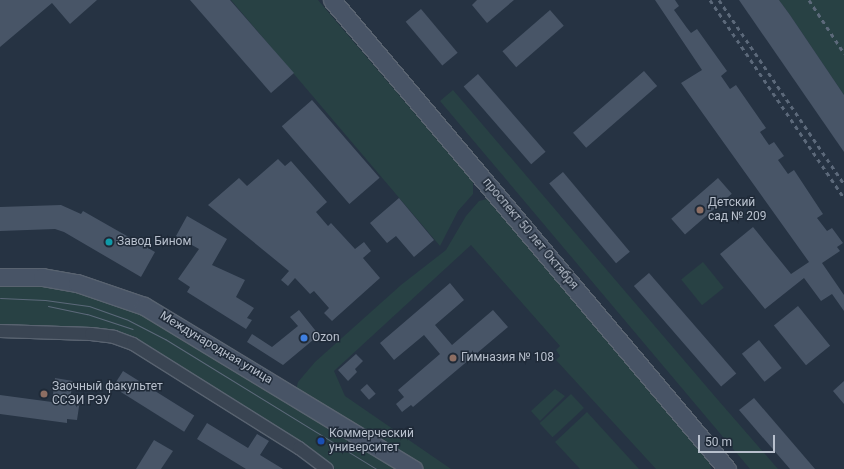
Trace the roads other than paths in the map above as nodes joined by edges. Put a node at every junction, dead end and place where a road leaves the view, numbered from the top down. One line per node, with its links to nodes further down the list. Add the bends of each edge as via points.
1 (332, 0): 6 (main road, проспект 50 лет Октября)
2 (0, 277): 5 (main road, Международная улица, via 42,277 77,283 144,306)
3 (0, 331): 4 (street, via 91,334 114,337 133,344 299,448)
4 (327, 469)
5 (413, 469)
6 (727, 469)

